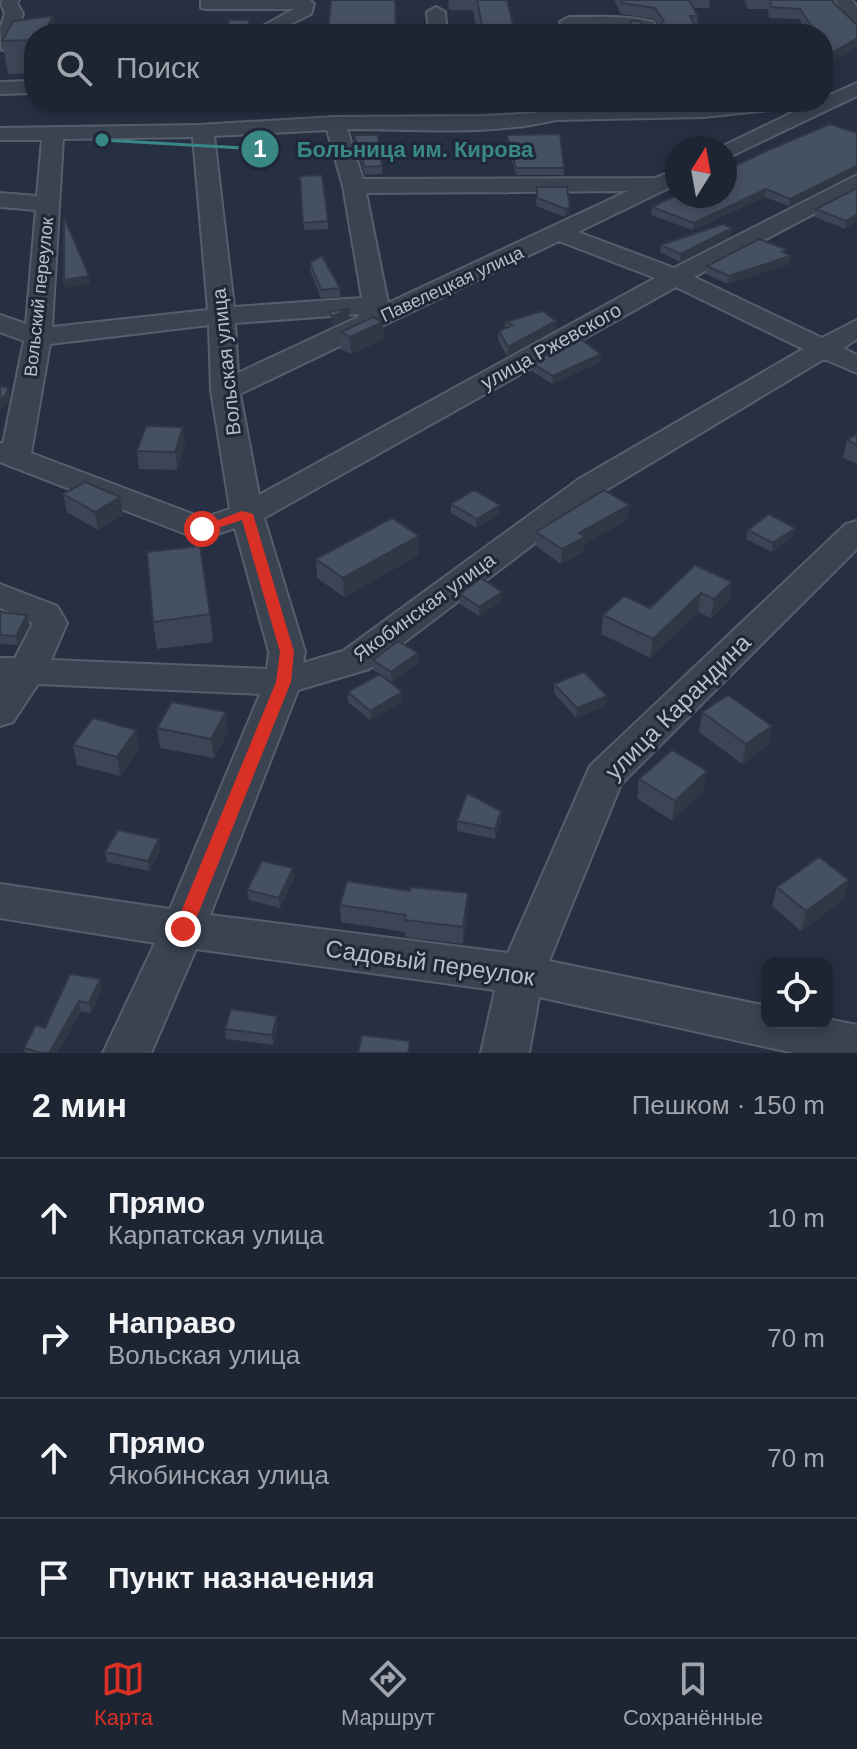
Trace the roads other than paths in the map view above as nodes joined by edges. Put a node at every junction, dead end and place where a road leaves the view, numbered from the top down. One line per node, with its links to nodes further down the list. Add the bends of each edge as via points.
1 (11, 0): 10 (street, via 14,14)
2 (209, 0): 7 (street, via 207,4 306,4 305,10)
3 (560, 0): 9 (street)
4 (843, 0): 6 (street)
5 (436, 12): 8 (street)
6 (857, 18)
7 (279, 24)
8 (437, 24)
9 (569, 24)
10 (7, 45)
11 (0, 88): 12 (street)
12 (24, 93)
13 (559, 112): 16 (street)
14 (655, 112): 16 (street)
15 (812, 112): 21 (street)
16 (556, 114): 18 (street, via 486,122)
17 (203, 117): 18 (street); 20 (street); 31 (street, Вольская улица)
18 (335, 123): 25 (street)
19 (0, 134): 20 (street)
20 (53, 134): 27 (street, Вольский переулок)
21 (737, 147)
22 (665, 180): 25 (street)
23 (665, 181): 28 (street, Павелецкая улица)
24 (857, 182): 29 (street, улица Ржевского)
25 (354, 186): 30 (street)
26 (0, 200): 27 (street)
27 (49, 204): 34 (street, Вольский переулок)
28 (561, 233): 29 (street); 30 (street, Павелецкая улица)
29 (675, 277): 35 (street); 39 (street, улица Ржевского)
30 (372, 314): 31 (street); 37 (street, Павелецкая улица)
31 (222, 316): 34 (street); 37 (street, Вольская улица)
32 (0, 323): 34 (street)
33 (857, 328): 35 (street, Якобинская улица)
34 (38, 337): 38 (street, Вольский переулок)
35 (824, 349): 36 (street); 43 (street, Якобинская улица, via 590,486 356,660)
36 (857, 365)
37 (225, 390): 39 (street, Вольская улица)
38 (8, 455): 39 (street, улица Ржевского, via 202,529)
39 (247, 514): 43 (street, Вольская улица, via 287,652)
40 (857, 531): 47 (street, улица Карандина, via 604,776)
41 (0, 595): 42 (street, via 49,619 49,628)
42 (13, 671): 43 (street); 44 (street)
43 (283, 682): 46 (street)
44 (0, 713)
45 (0, 901): 46 (street, Садовый переулок)
46 (183, 929): 47 (street, Садовый переулок); 49 (street)
47 (521, 974): 48 (street, Садовый переулок); 50 (street, улица Карандина)
48 (857, 1046)
49 (127, 1053)
50 (505, 1053)

